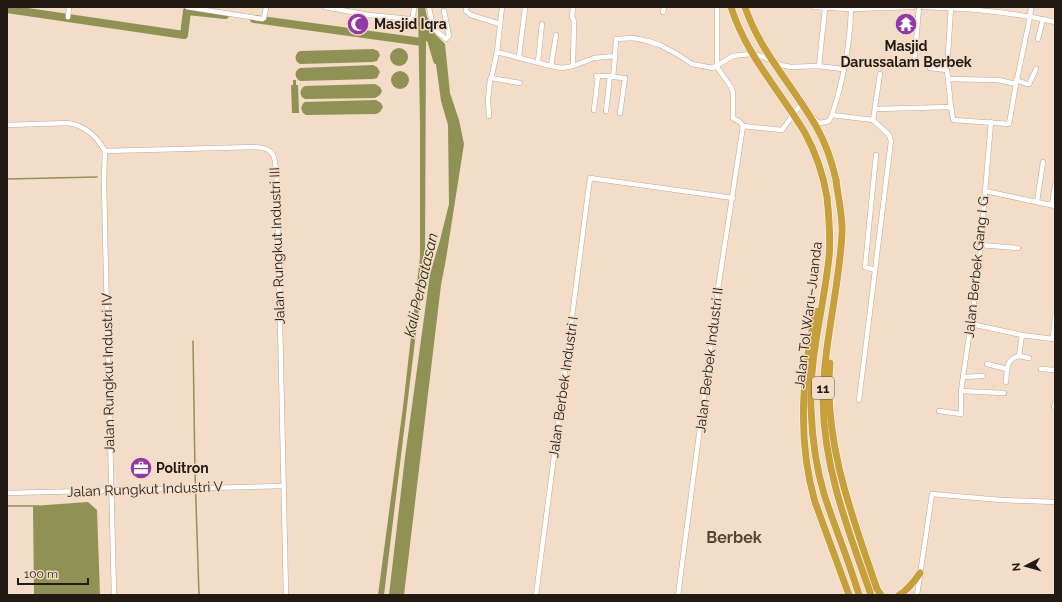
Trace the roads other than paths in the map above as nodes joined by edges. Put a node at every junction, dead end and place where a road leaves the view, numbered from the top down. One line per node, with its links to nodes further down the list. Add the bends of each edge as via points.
1 (69, 7): 27 (street)
2 (187, 7): 25 (street)
3 (228, 7): 25 (street)
4 (266, 7): 25 (street, via 263,18)
5 (325, 7): 6 (street, via 411,19)
6 (414, 7)
7 (428, 7): 24 (street, via 433,28 446,39 449,36)
8 (466, 7): 30 (street, via 466,11 471,15)
9 (502, 7): 30 (street)
10 (573, 7): 40 (street)
11 (718, 7): 42 (street)
12 (731, 7): 74 (highway, Jalan Tol Waru–Juanda / 11, bridge, via 739,31 805,134 818,163 827,196 830,233)
13 (744, 7): 75 (highway, Jalan Tol Waru–Juanda / 11, bridge, via 766,52 818,130 832,164 842,232)
14 (814, 7): 20 (street)
15 (914, 7): 23 (street)
16 (919, 7): 38 (street)
17 (923, 7): 21 (street)
18 (1031, 7): 26 (street)
19 (526, 8): 36 (street)
20 (823, 8): 23 (street); 41 (street)
21 (951, 8): 22 (street); 46 (street)
22 (969, 8): 26 (street)
23 (851, 9): 44 (street)
24 (444, 11)
25 (228, 13)
26 (1030, 16): 28 (street); 51 (street)
27 (68, 17)
28 (1043, 19): 29 (street); 33 (street)
29 (1055, 22)
30 (500, 24): 34 (street)
31 (542, 24): 37 (street)
32 (556, 35): 39 (street)
33 (1038, 39)
34 (497, 52): 36 (street); 49 (street)
35 (615, 56): 40 (street, via 594,58); 42 (street, via 616,39 633,38 660,46 692,64); 48 (street)
36 (519, 57): 37 (street)
37 (538, 62): 39 (street)
38 (914, 65)
39 (552, 66): 40 (street)
40 (573, 66)
41 (819, 66): 42 (street, via 792,67 750,54 734,56); 44 (street)
42 (717, 67): 63 (street, via 733,93 733,118)
43 (930, 68): 46 (street)
44 (843, 69): 58 (street)
45 (1036, 69): 51 (street, via 1029,84)
46 (947, 70): 50 (street)
47 (880, 74): 54 (street)
48 (612, 76): 55 (street, via 597,76); 56 (street); 57 (street, via 625,78)
49 (491, 78): 52 (street); 59 (street)
50 (948, 79): 51 (street); 53 (street)
51 (1016, 82): 61 (street, via 1009,124)
52 (520, 83)
53 (951, 107): 54 (street); 61 (street, via 954,120)
54 (875, 109): 60 (street)
55 (594, 110)
56 (606, 111)
57 (620, 113)
58 (832, 115): 60 (street); 63 (street, via 829,121 817,122 803,103 782,130)
59 (489, 116)
60 (873, 120): 76 (street, via 890,135 891,142)
61 (991, 122): 68 (street, Jalan Berbek Gang I G)
62 (7, 125): 64 (street, via 76,125 95,136)
63 (743, 126): 69 (street, Jalan Berbek Industri II)
64 (106, 152): 96 (street, Jalan Rungkut Industri III, via 255,147 268,149 274,155 278,218); 97 (street, Jalan Rungkut Industri IV, via 104,232)
65 (876, 155): 76 (street, via 865,267)
66 (1043, 162): 70 (street)
67 (1055, 185): 71 (street)
68 (985, 191): 70 (street); 72 (street, Jalan Berbek Gang I G)
69 (733, 198): 105 (street, Jalan Berbek Industri I, via 590,178); 106 (street, Jalan Berbek Industri II, via 719,282)
70 (1037, 202): 71 (street)
71 (1054, 206)
72 (980, 244): 73 (street); 78 (street, Jalan Berbek Gang I G)
73 (1018, 248)
74 (828, 258): 107 (highway, via 809,351 803,420 804,447 815,502); 108 (highway, Jalan Tol Waru–Juanda / 11, via 814,355 811,406 813,434 824,494)
75 (838, 269): 100 (highway, via 838,301 830,369 830,410 840,473); 102 (highway, Jalan Tol Waru–Juanda / 11, via 825,374 824,432 835,487)
76 (875, 270): 92 (street)
77 (1055, 316): 80 (street)
78 (971, 324): 79 (street); 88 (street, Jalan Berbek Gang I G)
79 (1022, 335): 80 (street); 81 (street)
80 (1054, 339)
81 (1019, 356): 82 (street); 84 (street, via 1010,360)
82 (1029, 358)
83 (986, 364): 84 (street)
84 (1007, 369): 89 (street)
85 (1041, 369): 86 (street)
86 (1055, 370)
87 (983, 376): 88 (street)
88 (963, 377): 90 (street, Jalan Berbek Gang I G)
89 (1006, 382)
90 (961, 391): 91 (street); 95 (street, Jalan Berbek Gang I G, via 960,414)
91 (1004, 393)
92 (858, 400)
93 (1055, 403): 94 (street)
94 (1054, 407)
95 (939, 411)
96 (283, 486): 97 (street, Jalan Rungkut Industri V); 104 (street, Jalan Rungkut Industri III)
97 (111, 490): 98 (street, Jalan Rungkut Industri V); 103 (street, Jalan Rungkut Industri IV)
98 (7, 493)
99 (1055, 502): 101 (street, via 932,494)
100 (856, 526): 109 (highway); 110 (highway, via 865,543 881,589)
101 (920, 573): 111 (highway, via 908,589); 112 (street)
102 (870, 593)
103 (114, 595)
104 (286, 595)
105 (536, 595)
106 (678, 595)
107 (850, 595)
108 (859, 595)
109 (881, 595)
110 (889, 595)
111 (899, 595)
112 (917, 595)

